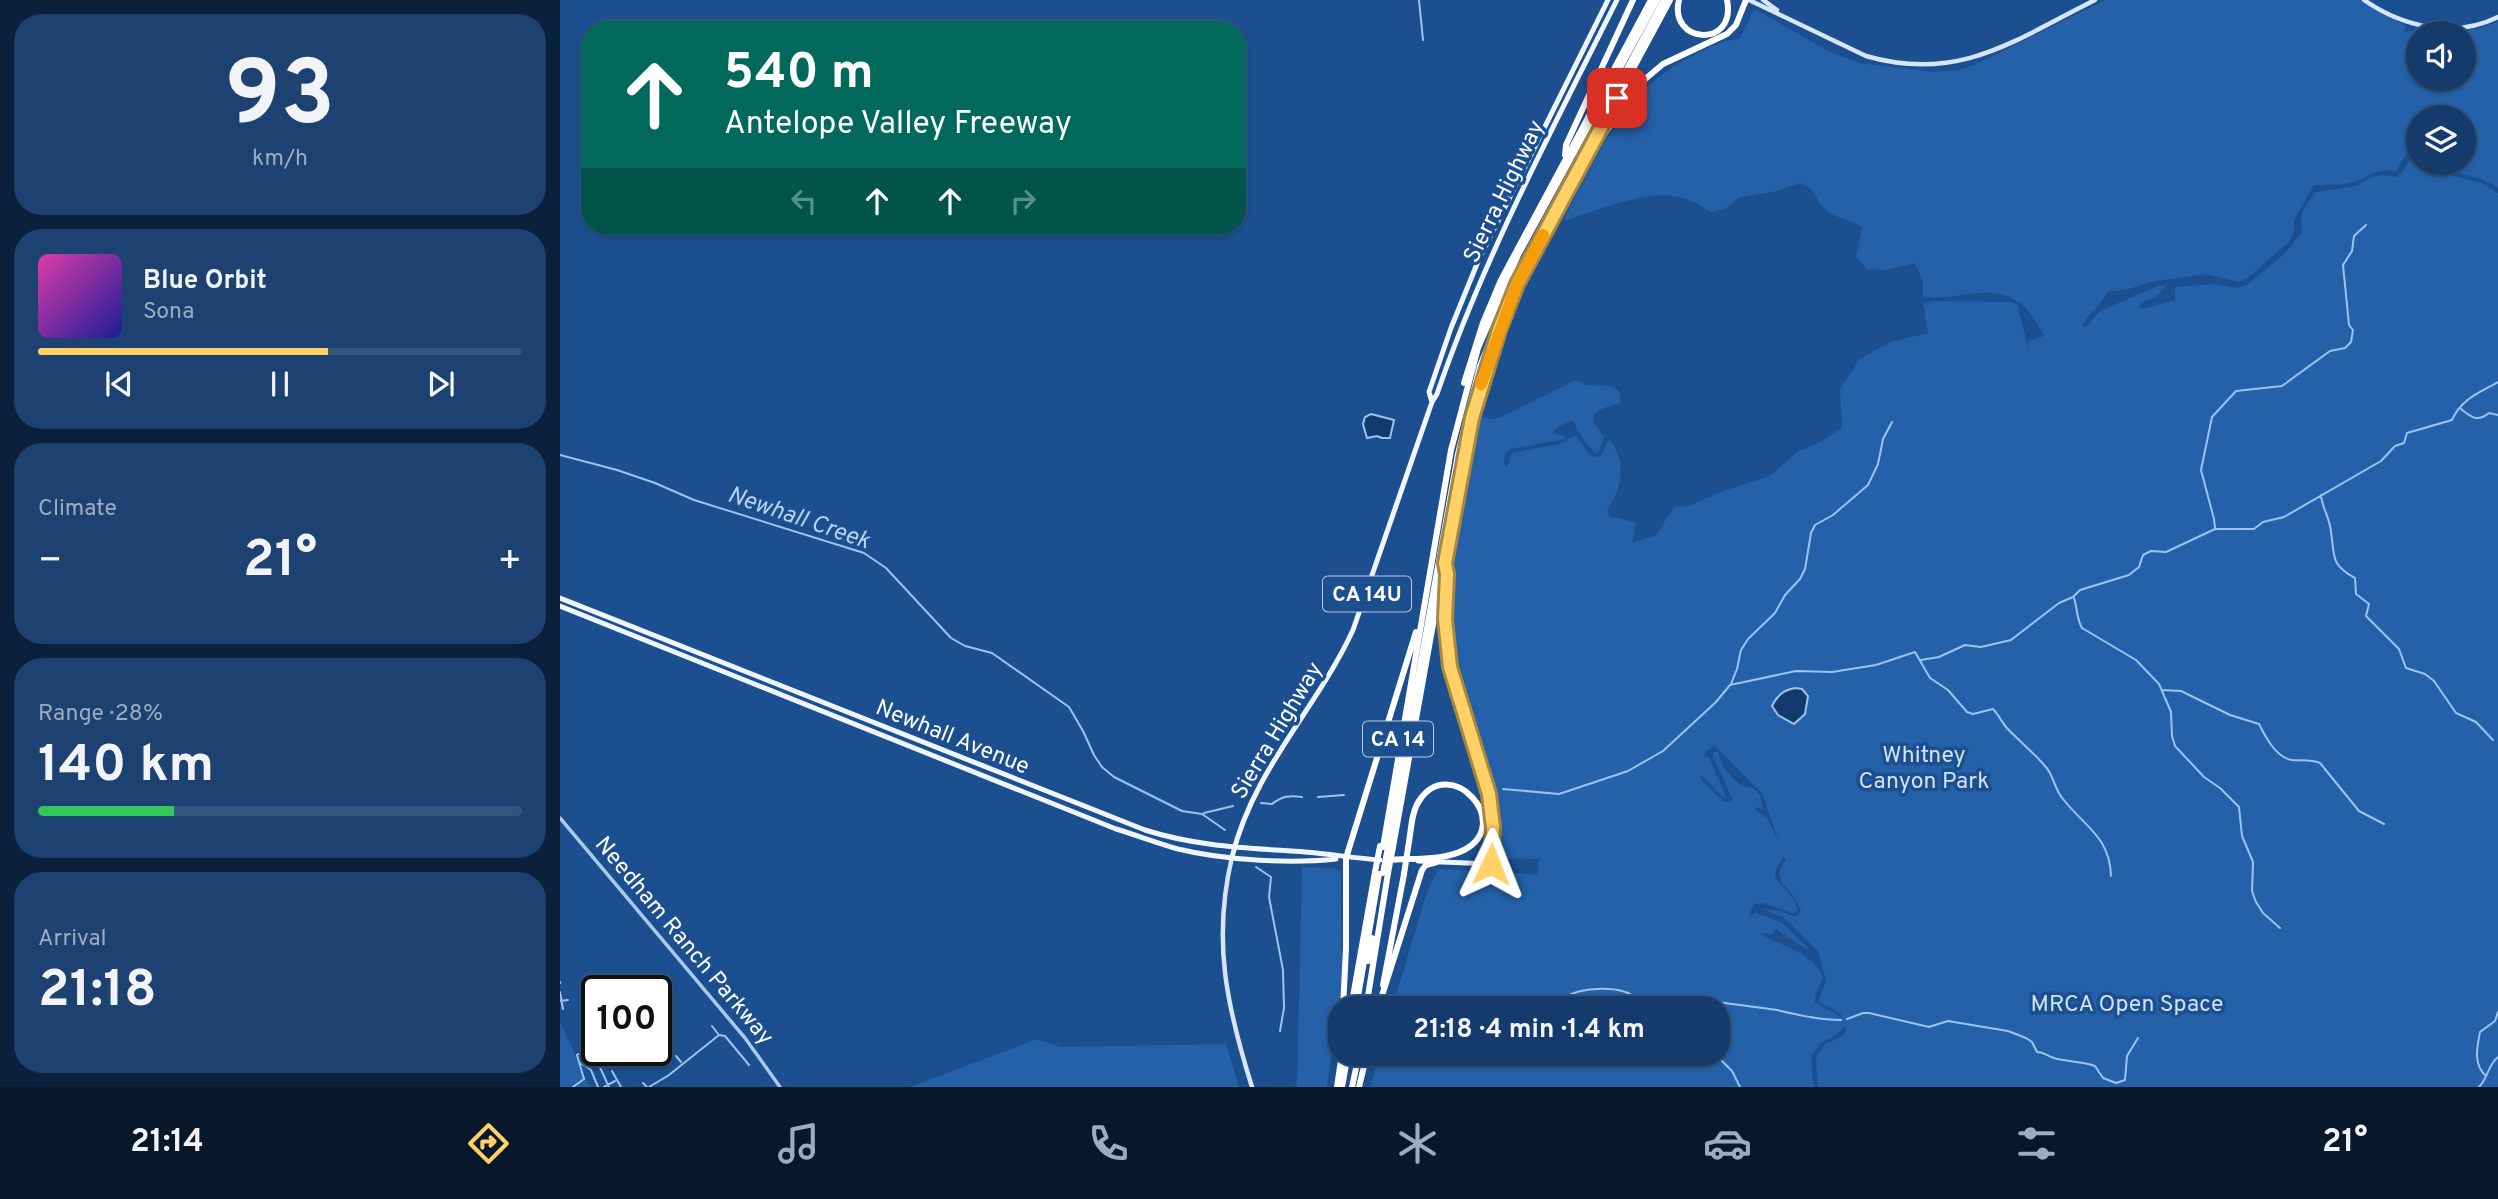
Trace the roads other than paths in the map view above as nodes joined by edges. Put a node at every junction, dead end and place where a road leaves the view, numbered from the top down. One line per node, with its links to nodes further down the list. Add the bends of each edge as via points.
1 (1608, 0): 19 (main road, Sierra Highway / CA 14U, via 1479,259 1447,338 1429,393)
2 (1617, 0): 19 (main road, Sierra Highway / CA 14U, via 1496,244)
3 (1633, 0): 15 (highway, via 1566,145)
4 (1651, 0): 15 (highway, CA 14)
5 (1657, 0): 17 (highway, via 1518,255)
6 (1667, 0): 16 (highway, CA 14); 18 (highway, via 1519,269 1487,345)
7 (1679, 0): 8 (highway, via 1681,22 1704,36 1726,22)
8 (1727, 0)
9 (1748, 0): 13 (main road); 16 (highway, via 1727,34 1663,64 1645,78)
10 (1763, 0): 13 (main road)
11 (2095, 0): 13 (main road, via 1979,57 1923,65 1866,56)
12 (2364, 0): 14 (main road, via 2397,19 2434,28 2466,27)
13 (1786, 16)
14 (2498, 17)
15 (1564, 159): 17 (highway, CA 14, via 1501,280)
16 (1578, 170): 18 (highway, CA 14, via 1517,284)
17 (1469, 370): 20 (highway, CA 14)
18 (1477, 385): 20 (highway, CA 14)
19 (1432, 402): 31 (main road, Sierra Highway / CA 14U, via 1353,630 1267,770)
20 (1462, 418): 21 (highway, CA 14); 24 (highway, CA 14); 30 (highway)
21 (1445, 563): 30 (highway, CA 14); 40 (highway, via 1450,667 1489,794)
22 (560, 598): 25 (main road, Newhall Avenue)
23 (560, 606): 25 (main road, Newhall Avenue)
24 (1416, 632): 30 (highway, CA 14); 33 (highway)
25 (672, 646): 26 (main road, Newhall Avenue); 27 (main road, Newhall Avenue)
26 (968, 769): 27 (main road); 28 (main road, Newhall Avenue)
27 (997, 773): 28 (main road, Newhall Avenue)
28 (1021, 786): 31 (main road, Newhall Avenue, via 1159,835); 32 (main road, Newhall Avenue, via 1115,829 1177,848)
29 (560, 818): 51 (street, Needham Ranch Parkway, via 745,1038)
30 (1386, 847): 41 (highway, CA 14, bridge); 41 (highway, CA 14, bridge)
31 (1234, 848): 32 (main road, Sierra Highway); 33 (main road, Newhall Avenue)
32 (1232, 857): 33 (main road, Newhall Avenue); 52 (main road, Sierra Highway, via 1223,926 1225,982)
33 (1346, 858): 38 (main road, Newhall Avenue); 42 (highway)
34 (1406, 858): 38 (highway, bridge)
35 (1406, 858): 36 (highway, bridge, via 1464,850 1480,832 1478,803 1460,787 1430,790 1415,809)
36 (1406, 858)
37 (1406, 858): 45 (highway, bridge)
38 (1385, 860): 39 (main road, Newhall Avenue)
39 (1437, 862): 40 (main road, Newhall Avenue); 46 (highway, via 1422,870)
40 (1491, 864)
41 (1381, 873): 43 (highway, CA 14); 44 (highway, CA 14)
42 (1344, 996)
43 (1357, 996)
44 (1367, 996)
45 (1381, 996)
46 (1382, 996)
47 (1342, 1066): 53 (highway)
48 (1347, 1066): 53 (highway)
49 (1356, 1066): 54 (highway)
50 (1364, 1066): 55 (highway)
51 (780, 1087)
52 (1252, 1087)
53 (1342, 1087)
54 (1352, 1087)
55 (1359, 1087)

